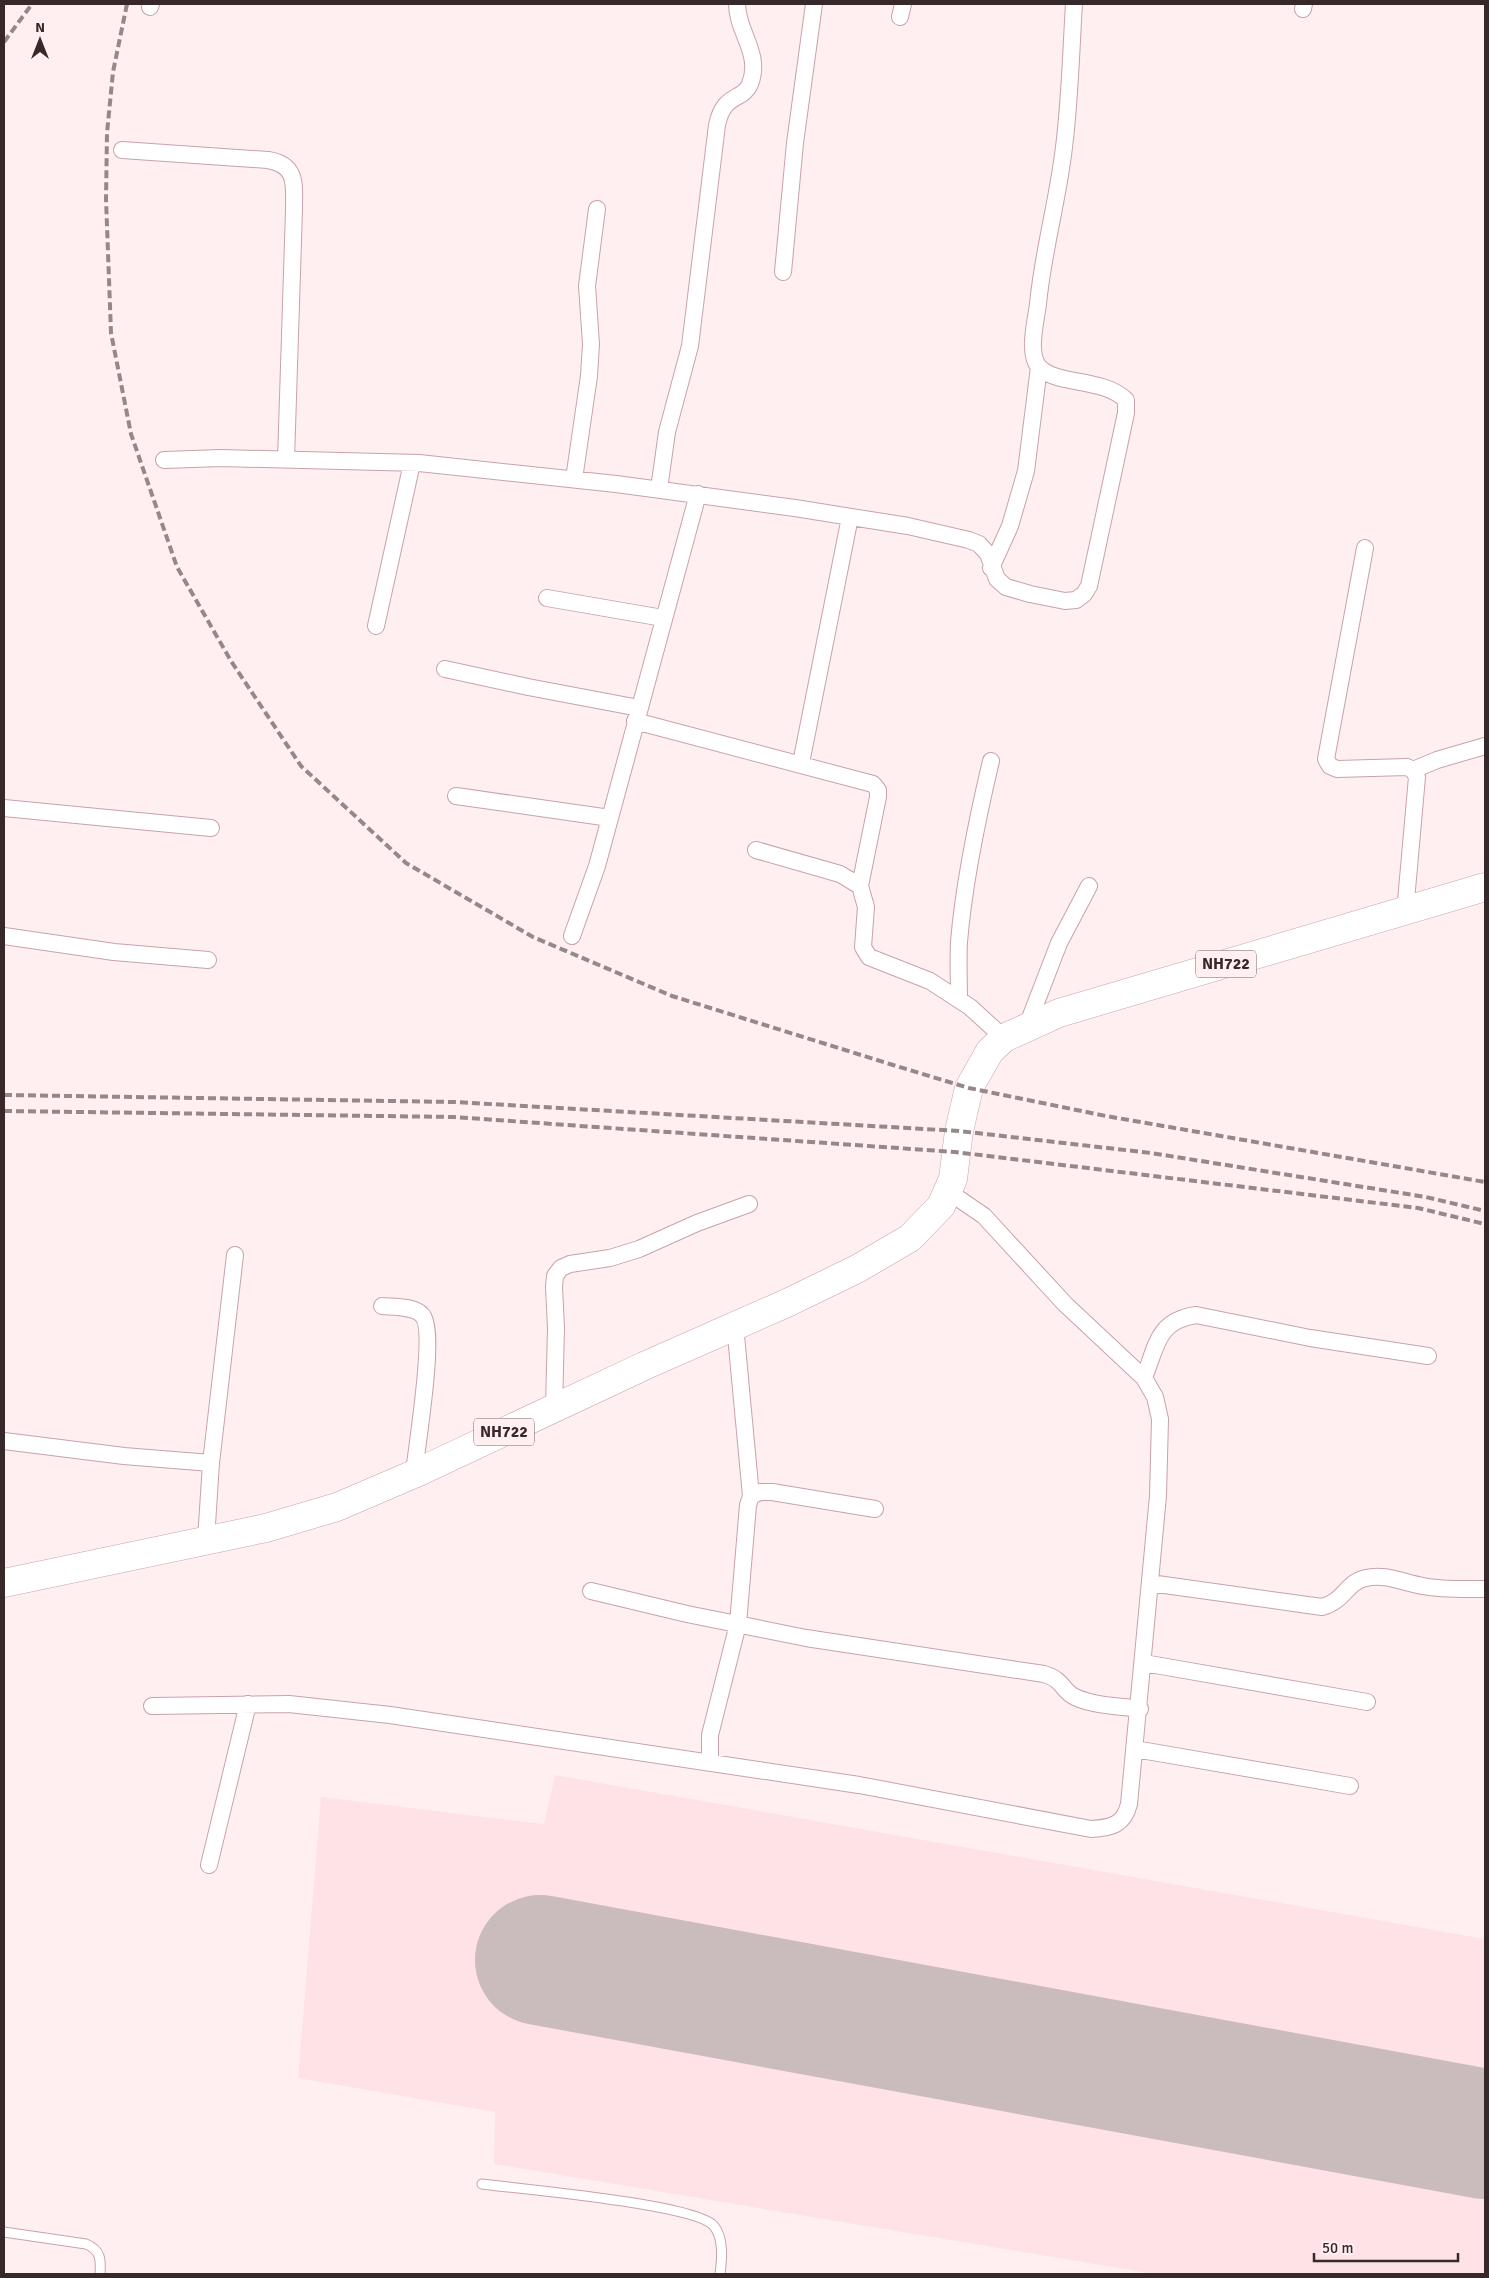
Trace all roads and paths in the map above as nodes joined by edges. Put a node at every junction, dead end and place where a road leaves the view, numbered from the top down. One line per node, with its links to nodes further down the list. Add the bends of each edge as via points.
1 (737, 4): 12 (street, via 741,24 751,44 752,74 744,92 725,104 717,125 690,346 667,432)
2 (814, 4): 6 (street, via 795,143)
3 (1074, 4): 7 (street, via 1064,146 1038,297 1034,357)
4 (122, 150): 9 (street, via 268,160 281,162 290,170 294,185 294,220)
5 (597, 209): 11 (street, via 587,286 591,344 589,376)
6 (783, 272)
7 (1039, 367): 16 (street, via 1026,472 1010,526); 16 (street, via 1050,375 1117,391 1126,400 1094,566 1084,594 1076,600 1064,601 1006,586 996,579)
8 (164, 460): 9 (street)
9 (286, 460): 10 (street)
10 (412, 463): 11 (street); 19 (street)
11 (574, 479): 12 (street)
12 (659, 489): 13 (street)
13 (698, 494): 14 (street); 18 (street)
14 (850, 517): 16 (street, via 969,540 979,544 988,554); 24 (street)
15 (1365, 548): 25 (street, via 1326,759 1337,769 1397,766)
16 (991, 568)
17 (547, 598): 18 (street)
18 (663, 618): 21 (street)
19 (376, 626)
20 (445, 669): 21 (street)
21 (637, 714): 24 (street); 28 (street)
22 (1485, 746): 25 (street)
23 (991, 761): 38 (street, via 963,907)
24 (801, 763): 31 (street, via 873,784 878,790)
25 (1413, 770): 34 (street, via 1417,786)
26 (456, 796): 28 (street)
27 (4, 808): 29 (street)
28 (610, 818): 36 (street)
29 (211, 828)
30 (756, 850): 31 (street, via 840,874)
31 (860, 886): 38 (street, via 866,907 865,953 877,961 930,980)
32 (1089, 886): 39 (street)
33 (1485, 887): 34 (highway, NH722)
34 (1405, 912): 39 (highway, NH722, via 1069,1010)
35 (4, 936): 37 (street, via 114,952)
36 (572, 936)
37 (208, 960)
38 (959, 999): 39 (street)
39 (1015, 1032): 40 (highway, NH722, via 990,1052 969,1088)
40 (949, 1192): 44 (highway, NH722, via 922,1227 888,1252 787,1303); 46 (street, via 984,1216 1065,1304)
41 (750, 1204): 47 (street, via 639,1249 560,1268 554,1287)
42 (235, 1255): 49 (street)
43 (382, 1306): 50 (street, via 420,1313 428,1330)
44 (735, 1325): 47 (highway, NH722); 51 (street)
45 (1428, 1356): 46 (street, via 1196,1315 1178,1318 1166,1326)
46 (1144, 1378): 55 (street, via 1155,1397 1160,1419 1158,1496)
47 (554, 1408): 50 (highway, NH722)
48 (4, 1441): 49 (street)
49 (211, 1463): 53 (street)
50 (414, 1474): 53 (highway, NH722, via 337,1506 266,1528)
51 (751, 1496): 52 (street, via 772,1492); 58 (street)
52 (875, 1509)
53 (206, 1540): 54 (highway, NH722)
54 (4, 1583)
55 (1150, 1583): 56 (street, via 1322,1607 1340,1599 1355,1581 1367,1577 1397,1579 1424,1587); 59 (street)
56 (1485, 1589)
57 (591, 1591): 58 (street)
58 (738, 1624): 63 (street, via 884,1651 1044,1674 1055,1678 1072,1695 1082,1699); 65 (street, via 710,1735)
59 (1144, 1664): 60 (street); 63 (street)
60 (1367, 1702)
61 (248, 1704): 62 (street); 65 (street, via 288,1704 371,1713); 67 (street)
62 (152, 1706)
63 (1140, 1708): 64 (street)
64 (1135, 1749): 65 (street, via 1126,1815 1120,1823 1091,1829 868,1787); 66 (street)
65 (710, 1763)
66 (1350, 1786)
67 (209, 1865)
68 (482, 2184): 71 (lane, via 636,2204 700,2217 713,2226 720,2237)
69 (4, 2232): 70 (lane, via 86,2244 99,2254)
70 (100, 2274)
71 (720, 2274)

